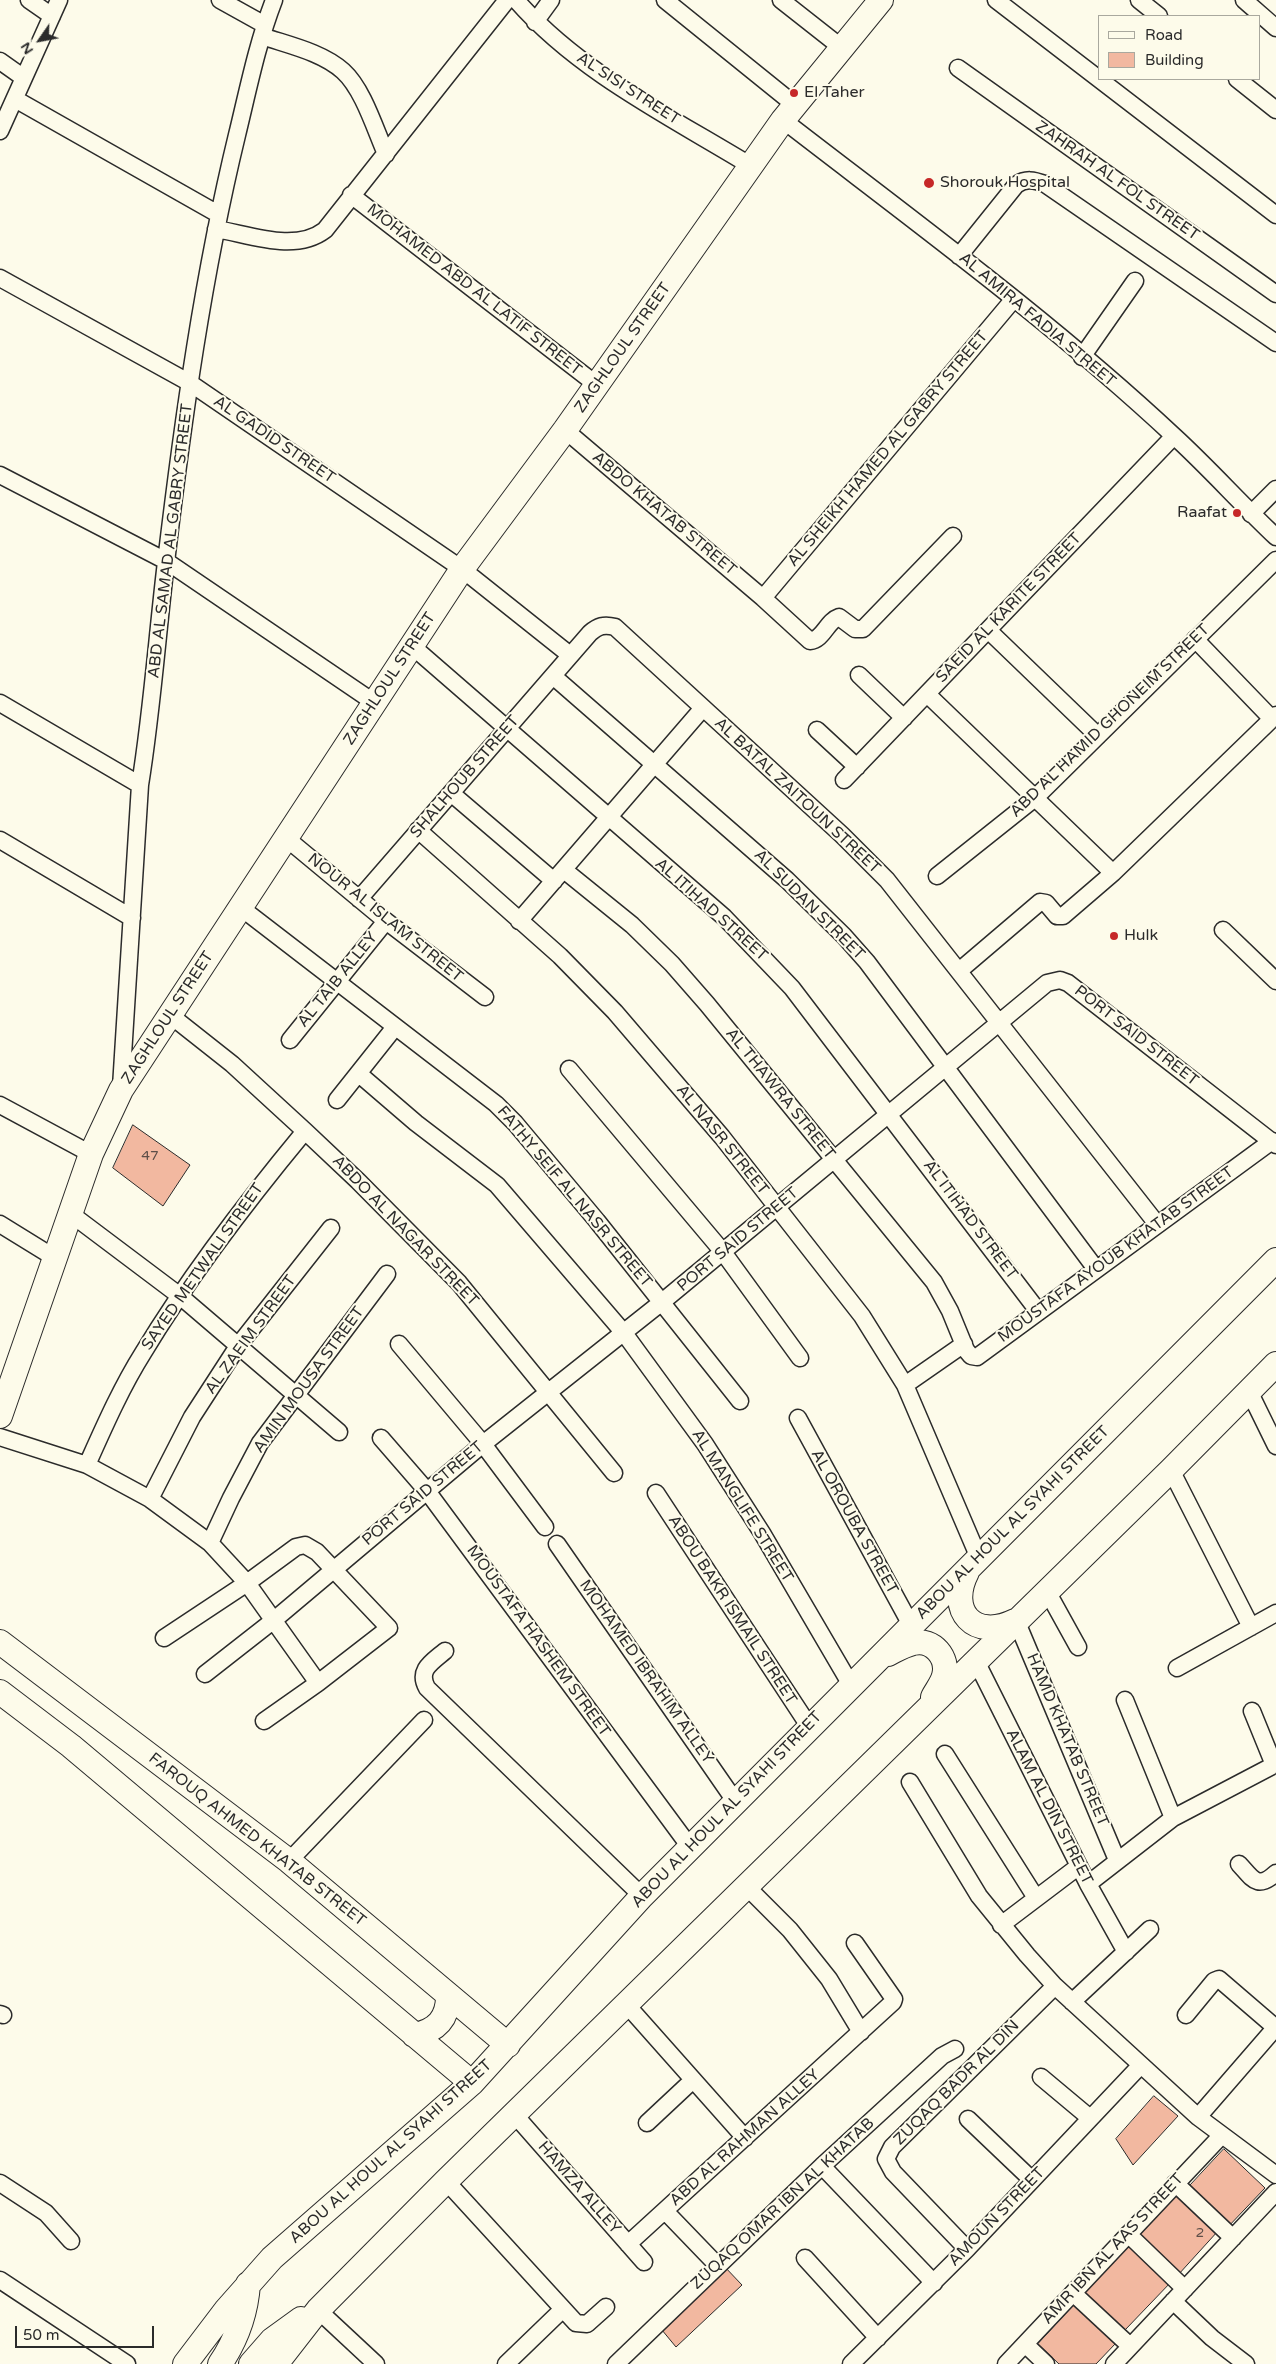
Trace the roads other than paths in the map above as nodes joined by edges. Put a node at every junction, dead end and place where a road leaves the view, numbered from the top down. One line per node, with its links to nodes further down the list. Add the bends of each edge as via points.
1 (28, 0): 15 (street)
2 (59, 0): 15 (street)
3 (220, 0): 18 (street)
4 (274, 0): 18 (street, ABD AL SAMAD AL GABRY STREET)
5 (507, 0): 30 (street, MOHAMED ABD AL LATIF STREET)
6 (516, 0): 16 (street, AL SISI STREET)
7 (551, 0): 16 (street)
8 (666, 0): 28 (street, AL AMIRA FADIA STREET)
9 (781, 0): 19 (street)
10 (879, 0): 19 (main road, ZAGHLOUL STREET)
11 (996, 0): 23 (street)
12 (1244, 0): 17 (street)
13 (1146, 2): 14 (street)
14 (1158, 15)
15 (52, 16): 22 (street)
16 (535, 22): 31 (street, AL SISI STREET, via 597,72)
17 (1276, 28)
18 (263, 30): 30 (street, via 344,72 359,94); 34 (street, ABD AL SAMAD AL GABRY STREET)
19 (842, 48): 28 (main road, ZAGHLOUL STREET)
20 (0, 62): 22 (street)
21 (958, 68): 38 (street, ZAHRAH AL FOL STREET)
22 (24, 78): 26 (street)
23 (1098, 78)
24 (1100, 80): 33 (street)
25 (1238, 80): 27 (street)
26 (8, 106): 29 (street); 34 (street, MOHAMED ABD AL LATIF STREET)
27 (1276, 110)
28 (789, 113): 31 (main road, ZAGHLOUL STREET); 35 (street, AL AMIRA FADIA STREET)
29 (0, 132)
30 (386, 154): 32 (street, MOHAMED ABD AL LATIF STREET)
31 (751, 166): 43 (main road, ZAGHLOUL STREET)
32 (351, 195): 34 (street, MOHAMED ABD AL LATIF STREET, via 325,230 304,241 288,242); 43 (street, MOHAMED ABD AL LATIF STREET)
33 (1276, 215)
34 (217, 221): 42 (street, ABD AL SAMAD AL GABRY STREET)
35 (958, 256): 39 (street, AL AMIRA FADIA STREET); 40 (street, via 1016,185 1035,180)
36 (0, 278): 42 (street, AL GADID STREET)
37 (1135, 281): 41 (street)
38 (1276, 294)
39 (1013, 300): 41 (street, AL AMIRA FADIA STREET); 54 (street, AL SHEIKH HAMED AL GABRY STREET)
40 (1276, 343)
41 (1082, 357): 45 (street, AL AMIRA FADIA STREET)
42 (190, 382): 52 (street, ABD AL SAMAD AL GABRY STREET); 53 (street, AL GADID STREET)
43 (597, 385): 44 (main road, ZAGHLOUL STREET)
44 (565, 430): 53 (main road, ZAGHLOUL STREET); 54 (street, ABDO KHATAB STREET)
45 (1174, 436): 48 (street, AL AMIRA FADIA STREET); 55 (street, SAEID AL KARITE STREET)
46 (0, 475): 52 (street)
47 (1276, 489): 48 (street)
48 (1251, 514): 50 (street, AL AMIRA FADIA STREET)
49 (953, 536): 54 (street, ABDO KHATAB STREET, via 863,629 855,629 839,617 816,640 810,641)
50 (1276, 537)
51 (1276, 560): 56 (street, ABD AL HAMID GHONEIM STREET)
52 (166, 561): 63 (street); 73 (street, ABD AL SAMAD AL GABRY STREET)
53 (462, 569): 57 (main road, ZAGHLOUL STREET); 58 (street, AL GADID STREET)
54 (763, 598)
55 (988, 630): 61 (street, SAEID AL KARITE STREET); 69 (street)
56 (1195, 640): 65 (street); 69 (street, ABD AL HAMID GHONEIM STREET)
57 (412, 646): 63 (main road, ZAGHLOUL STREET); 67 (street, AL ITIHAD STREET)
58 (570, 655): 60 (street, SHALHOUB STREET); 64 (street, AL BATAL ZAITOUN STREET, via 597,627 615,627)
59 (858, 675): 66 (street)
60 (553, 676): 67 (street, SHALHOUB STREET); 70 (street, AL SUDAN STREET)
61 (927, 694): 66 (street, SAEID AL KARITE STREET); 75 (street)
62 (0, 703): 73 (street)
63 (375, 703): 78 (main road, ZAGHLOUL STREET)
64 (703, 708): 70 (street); 89 (street, AL BATAL ZAITOUN STREET, via 867,859)
65 (1274, 717): 80 (street)
66 (904, 718): 71 (street, SAEID AL KARITE STREET)
67 (507, 730): 74 (street, SHALHOUB STREET); 76 (street, AL ITIHAD STREET)
68 (817, 730): 71 (street, via 831,752)
69 (1098, 736): 75 (street, ABD AL HAMID GHONEIM STREET)
70 (655, 764): 76 (street); 97 (street, AL SUDAN STREET, via 788,880 844,936 867,962)
71 (857, 767): 72 (street, SAEID AL KARITE STREET)
72 (844, 780)
73 (140, 785): 85 (street, ABD AL SAMAD AL GABRY STREET)
74 (451, 793): 77 (street, SHALHOUB STREET); 81 (street, AL THAWRA STREET)
75 (1035, 798): 80 (street); 82 (street, ABD AL HAMID GHONEIM STREET)
76 (608, 818): 81 (street); 103 (street, AL ITIHAD STREET, via 724,917 769,962)
77 (418, 830): 83 (street, SHALHOUB STREET); 87 (street, AL NASR STREET)
78 (286, 838): 83 (street, NOUR AL ISLAM STREET); 84 (main road, ZAGHLOUL STREET)
79 (0, 840): 85 (street)
80 (1113, 873): 89 (street, via 1061,916 1040,902)
81 (559, 875): 87 (street); 107 (street, AL THAWRA STREET, via 632,925 672,964)
82 (938, 876)
83 (359, 898): 86 (street, NOUR AL ISLAM STREET)
84 (240, 907): 90 (street, FATHY SEIF AL NASR STREET); 93 (main road, ZAGHLOUL STREET)
85 (132, 918): 100 (street, ABD AL SAMAD AL GABRY STREET)
86 (386, 921): 90 (street, AL TAIB ALLEY); 92 (street, NOUR AL ISLAM STREET)
87 (519, 921): 108 (street, AL NASR STREET, via 560,956 615,1012)
88 (1223, 930): 91 (street)
89 (959, 971): 94 (street, AL BATAL ZAITOUN STREET)
90 (337, 980): 95 (street, FATHY SEIF AL NASR STREET); 96 (street, AL TAIB ALLEY)
91 (1276, 981)
92 (485, 997)
93 (170, 1015): 100 (main road, ZAGHLOUL STREET); 104 (street, ABDO AL NAGAR STREET, via 232,1064)
94 (1000, 1023): 97 (street, PORT SAID STREET); 105 (street, PORT SAID STREET, via 1047,983 1060,980 1068,983); 111 (street, AL BATAL ZAITOUN STREET)
95 (395, 1027): 99 (street); 119 (street, FATHY SEIF AL NASR STREET, via 480,1090 515,1123)
96 (290, 1040)
97 (944, 1069): 103 (street, PORT SAID STREET); 116 (street, AL SUDAN STREET)
98 (569, 1070): 113 (street)
99 (359, 1074): 101 (street); 121 (street, AL MANGLIFE STREET, via 497,1185)
100 (121, 1090): 106 (main road, ZAGHLOUL STREET)
101 (337, 1100)
102 (0, 1105): 106 (street)
103 (889, 1114): 107 (street, PORT SAID STREET); 120 (street, AL ITIHAD STREET)
104 (305, 1131): 118 (street, SAYED METWALI STREET, via 265,1178); 129 (street, ABDO AL NAGAR STREET, via 459,1282)
105 (1274, 1143): 111 (street, MOUSTAFA AYOUB KHATAB STREET)
106 (91, 1154): 109 (main road, ZAGHLOUL STREET)
107 (834, 1160): 108 (street, PORT SAID STREET); 123 (street, AL THAWRA STREET, via 934,1282)
108 (777, 1207): 113 (street, PORT SAID STREET); 127 (street, AL NASR STREET, via 862,1316)
109 (71, 1214): 114 (main road, ZAGHLOUL STREET); 118 (street)
110 (0, 1224): 114 (street)
111 (1157, 1224): 116 (street, MOUSTAFA AYOUB KHATAB STREET)
112 (331, 1228): 124 (street, AL ZAEIM STREET)
113 (723, 1252): 119 (street, PORT SAID STREET); 125 (street)
114 (55, 1258): 132 (main road, ZAGHLOUL STREET)
115 (1276, 1260): 148 (main road, ABOU AL HOUL AL SYAHI STREET)
116 (1096, 1269): 120 (street, MOUSTAFA AYOUB KHATAB STREET)
117 (387, 1274): 130 (street, AMIN MOUSA STREET)
118 (180, 1296): 124 (street); 139 (street, SAYED METWALI STREET, via 142,1354)
119 (662, 1302): 121 (street, PORT SAID STREET); 131 (street, FATHY SEIF AL NASR STREET)
120 (1038, 1311): 123 (street, MOUSTAFA AYOUB KHATAB STREET, via 977,1357 971,1356)
121 (624, 1333): 129 (street, PORT SAID STREET); 166 (street, AL MANGLIFE STREET, via 710,1452 762,1533)
122 (399, 1344): 137 (street)
123 (964, 1344): 127 (street)
124 (238, 1346): 130 (street); 144 (street, AL ZAEIM STREET, via 192,1417)
125 (800, 1358)
126 (1276, 1364): 128 (main road)
127 (905, 1385): 148 (street, AL NASR STREET)
128 (1249, 1391): 138 (street); 140 (main road)
129 (549, 1392): 137 (street, PORT SAID STREET); 141 (street, ABDO AL NAGAR STREET)
130 (296, 1396): 134 (street); 146 (street, AMIN MOUSA STREET, via 260,1443)
131 (740, 1401)
132 (0, 1416)
133 (798, 1418): 155 (street, AL OROUBA STREET)
134 (339, 1432)
135 (0, 1437): 139 (street)
136 (381, 1438): 142 (street, MOUSTAFA HASHEM STREET)
137 (483, 1444): 142 (street, PORT SAID STREET); 145 (street)
138 (1276, 1446)
139 (87, 1465): 144 (street)
140 (1171, 1470): 151 (main road); 156 (street)
141 (614, 1473)
142 (427, 1491): 149 (street, PORT SAID STREET); 179 (street, MOUSTAFA HASHEM STREET)
143 (656, 1493): 173 (street, ABOU BAKR ISMAIL STREET)
144 (150, 1499): 146 (street)
145 (545, 1527)
146 (210, 1544): 150 (street)
147 (557, 1544): 177 (street, MOHAMED IBRAHIM ALLEY)
148 (974, 1563): 154 (main road, via 960,1587 959,1598 968,1619 990,1629 1001,1628); 155 (main road, ABOU AL HOUL AL SYAHI STREET)
149 (334, 1568): 150 (street, via 305,1545 292,1550); 153 (street, PORT SAID STREET); 165 (street, via 389,1628)
150 (247, 1582): 153 (street); 157 (street)
151 (1047, 1591): 154 (main road); 159 (street)
152 (1276, 1613): 156 (street)
153 (274, 1620): 164 (street, PORT SAID STREET); 165 (street)
154 (1016, 1620): 162 (main road); 180 (street, HAMD KHATAB STREET)
155 (911, 1625): 161 (main road, ABOU AL HOUL AL SYAHI STREET)
156 (1251, 1627): 163 (street)
157 (164, 1638)
158 (0, 1642): 181 (main road, FAROUQ AHMED KHATAB STREET)
159 (1078, 1646)
160 (445, 1651): 187 (street, via 424,1669 427,1688)
161 (878, 1659): 166 (main road, ABOU AL HOUL AL SYAHI STREET); 169 (main road, via 915,1642 936,1648 945,1667 944,1678)
162 (976, 1661): 169 (main road); 183 (street, ALAM AL DIN STREET)
163 (1177, 1668)
164 (205, 1674)
165 (318, 1683): 172 (street)
166 (851, 1685): 173 (main road, ABOU AL HOUL AL SYAHI STREET)
167 (0, 1692): 200 (main road, via 71,1746)
168 (1125, 1700): 178 (street)
169 (926, 1710): 186 (main road)
170 (1252, 1711): 175 (street)
171 (424, 1720): 181 (street)
172 (264, 1721)
173 (809, 1726): 177 (main road, ABOU AL HOUL AL SYAHI STREET)
174 (945, 1754): 188 (street)
175 (1275, 1764): 178 (street)
176 (910, 1782): 189 (street, via 963,1872)
177 (735, 1801): 179 (main road, ABOU AL HOUL AL SYAHI STREET)
178 (1173, 1818): 180 (street)
179 (690, 1847): 187 (main road, ABOU AL HOUL AL SYAHI STREET)
180 (1117, 1860): 185 (street)
181 (289, 1862): 194 (main road, FAROUQ AHMED KHATAB STREET)
182 (1239, 1864): 184 (street, via 1260,1883)
183 (1079, 1866): 185 (street, ALAM AL DIN STREET); 188 (street)
184 (1276, 1872)
185 (1088, 1884): 192 (street, ALAM AL DIN STREET)
186 (746, 1886): 196 (main road); 199 (street, via 790,1930 829,1979)
187 (642, 1896): 201 (main road, ABOU AL HOUL AL SYAHI STREET)
188 (1036, 1898): 189 (street)
189 (1001, 1925): 193 (street)
190 (1150, 1929): 192 (street)
191 (855, 1943): 199 (street, ABD AL RAHMAN ALLEY, via 894,2000)
192 (1126, 1952): 195 (street)
193 (1055, 1986): 195 (street); 226 (street, ZUQAQ BADR AL DIN, via 892,2146 886,2159 893,2172)
194 (448, 1996): 200 (main road, via 444,2018 426,2033); 201 (main road, FAROUQ AHMED KHATAB STREET)
195 (1072, 2002): 203 (street)
196 (626, 2004): 205 (street); 207 (main road)
197 (1186, 2015): 198 (street, via 1218,1979)
198 (1276, 2028): 208 (street)
199 (861, 2032): 213 (street, ABD AL RAHMAN ALLEY)
200 (414, 2035): 206 (main road)
201 (508, 2045): 206 (main road, ABOU AL HOUL AL SYAHI STREET)
202 (954, 2049): 214 (street, ZUQAQ OMAR IBN AL KHATAB, via 942,2056)
203 (1140, 2066): 208 (street); 209 (street, AMOUN STREET)
204 (1041, 2077): 209 (street)
205 (693, 2080): 211 (street); 213 (street)
206 (472, 2083): 232 (main road, ABOU AL HOUL AL SYAHI STREET, via 272,2258)
207 (514, 2114): 217 (main road); 225 (street, HAMZA ALLEY)
208 (1198, 2117): 212 (street)
209 (1090, 2118): 216 (street, AMOUN STREET)
210 (968, 2119): 216 (street)
211 (647, 2123)
212 (1221, 2136): 215 (street); 219 (street, AMR IBN AL AAS STREET)
213 (745, 2138): 221 (street, ABD AL RAHMAN ALLEY)
214 (822, 2166): 229 (street, ZUQAQ OMAR IBN AL KHATAB); 231 (street)
215 (1276, 2175)
216 (1032, 2180): 226 (street, AMOUN STREET)
217 (446, 2181): 237 (street); 238 (main road)
218 (0, 2183): 224 (street, via 46,2213)
219 (1175, 2183): 222 (street, AMR IBN AL AAS STREET); 223 (street)
220 (1276, 2192): 223 (street)
221 (665, 2211): 225 (street, ABD AL RAHMAN ALLEY); 229 (street)
222 (1128, 2234): 233 (street); 234 (street, AMR IBN AL AAS STREET)
223 (1232, 2238): 233 (street)
224 (71, 2241)
225 (628, 2244): 228 (street, HAMZA ALLEY)
226 (967, 2249): 231 (street, AMOUN STREET)
227 (805, 2258): 239 (street)
228 (644, 2262)
229 (718, 2266): 249 (street, ZUQAQ OMAR IBN AL KHATAB)
230 (0, 2280): 242 (street)
231 (934, 2283): 239 (street, AMOUN STREET)
232 (248, 2284): 243 (main road, ABOU AL HOUL AL SYAHI STREET); 244 (main road, via 242,2321)
233 (1185, 2289): 235 (street)
234 (1073, 2293): 240 (street, AMR IBN AL AAS STREET); 241 (street)
235 (1173, 2301): 241 (street); 254 (street, via 1212,2338)
236 (606, 2307): 237 (street, via 592,2321 582,2325 576,2323)
237 (563, 2308): 248 (street)
238 (318, 2310): 245 (main road, via 286,2329); 246 (main road); 247 (street)
239 (878, 2338): 250 (street, AMOUN STREET)
240 (1025, 2344): 251 (street, AMR IBN AL AAS STREET); 252 (street)
241 (1130, 2346): 253 (street)
242 (127, 2364)
243 (185, 2364)
244 (220, 2364)
245 (251, 2364)
246 (276, 2364)
247 (376, 2364)
248 (506, 2364)
249 (616, 2364)
250 (851, 2364)
251 (1006, 2364)
252 (1046, 2364)
253 (1114, 2364)
254 (1246, 2364)

